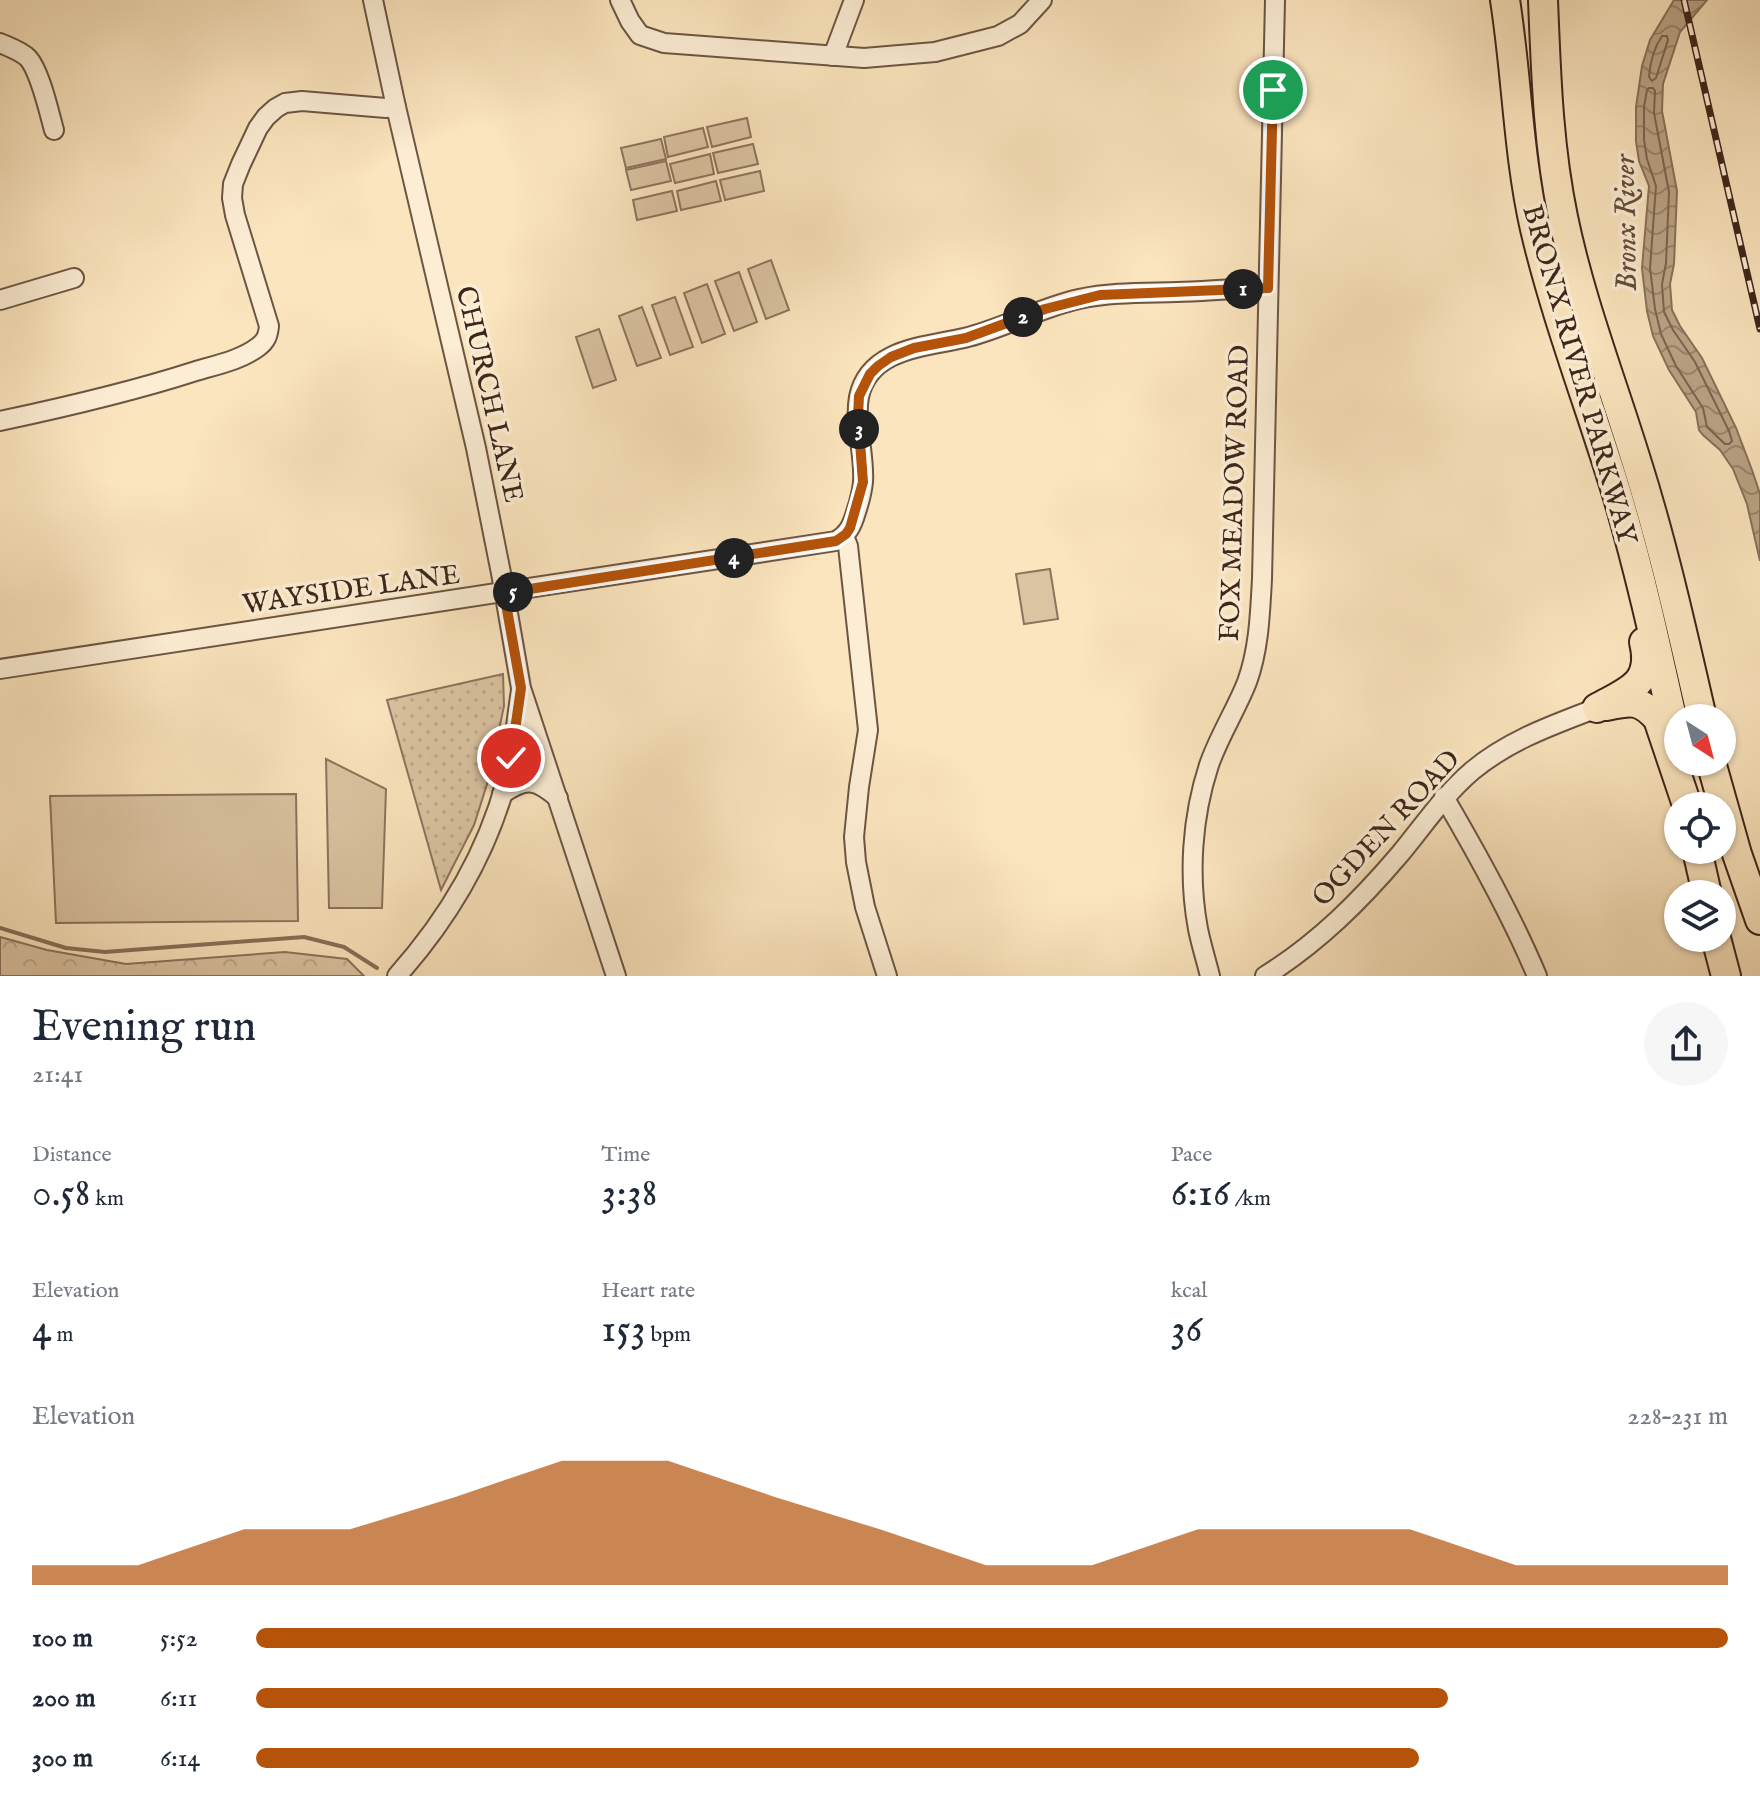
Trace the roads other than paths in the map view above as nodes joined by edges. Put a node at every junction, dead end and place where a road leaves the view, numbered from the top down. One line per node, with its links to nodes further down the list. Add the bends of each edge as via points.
1 (373, 0): 10 (street, CHURCH LANE)
2 (620, 0): 9 (street, via 640,35 664,43)
3 (854, 0): 9 (street)
4 (1042, 0): 9 (street, via 1020,24 998,36 935,52)
5 (1275, 0): 13 (street, FOX MEADOW ROAD)
6 (1505, 0): 16 (highway, BRONX RIVER PARKWAY, via 1534,226)
7 (1543, 0): 22 (highway, BRONX RIVER PARKWAY, via 1549,121 1565,228 1658,534)
8 (0, 43): 11 (street, via 30,61)
9 (833, 56)
10 (396, 107): 15 (street, via 285,103 258,128 232,198 269,326 261,346 150,386); 18 (street, CHURCH LANE, via 476,448)
11 (54, 130)
12 (74, 278): 14 (street)
13 (1268, 288): 17 (street, via 1100,295 891,357 870,374 859,396 863,482); 34 (street, FOX MEADOW ROAD, via 1260,625 1247,680 1210,764 1196,828 1193,888)
14 (0, 300)
15 (0, 421)
16 (1623, 515): 21 (highway, BRONX RIVER PARKWAY); 23 (highway, via 1647,665 1636,685)
17 (844, 536): 18 (street, WAYSIDE LANE, via 797,548); 33 (street, via 868,730 854,837 856,862)
18 (504, 593): 19 (street, WAYSIDE LANE); 20 (street, CHURCH LANE)
19 (0, 669)
20 (521, 688): 26 (street); 28 (street, CHURCH LANE)
21 (1669, 704)
22 (1699, 704)
23 (1597, 708): 25 (highway, via 1628,701 1653,713 1662,725); 27 (street, OGDEN ROAD, via 1505,747)
24 (1715, 776): 29 (highway)
25 (1684, 792)
26 (502, 794): 28 (street, via 528,782); 31 (street, via 465,883)
27 (1444, 797): 35 (street, OGDEN ROAD, via 1361,899 1303,951); 36 (street)
28 (558, 798): 32 (street, CHURCH LANE)
29 (1760, 920)
30 (1720, 952): 37 (highway)
31 (397, 976)
32 (616, 976)
33 (887, 976)
34 (1210, 976)
35 (1265, 976)
36 (1537, 976)
37 (1726, 976)

